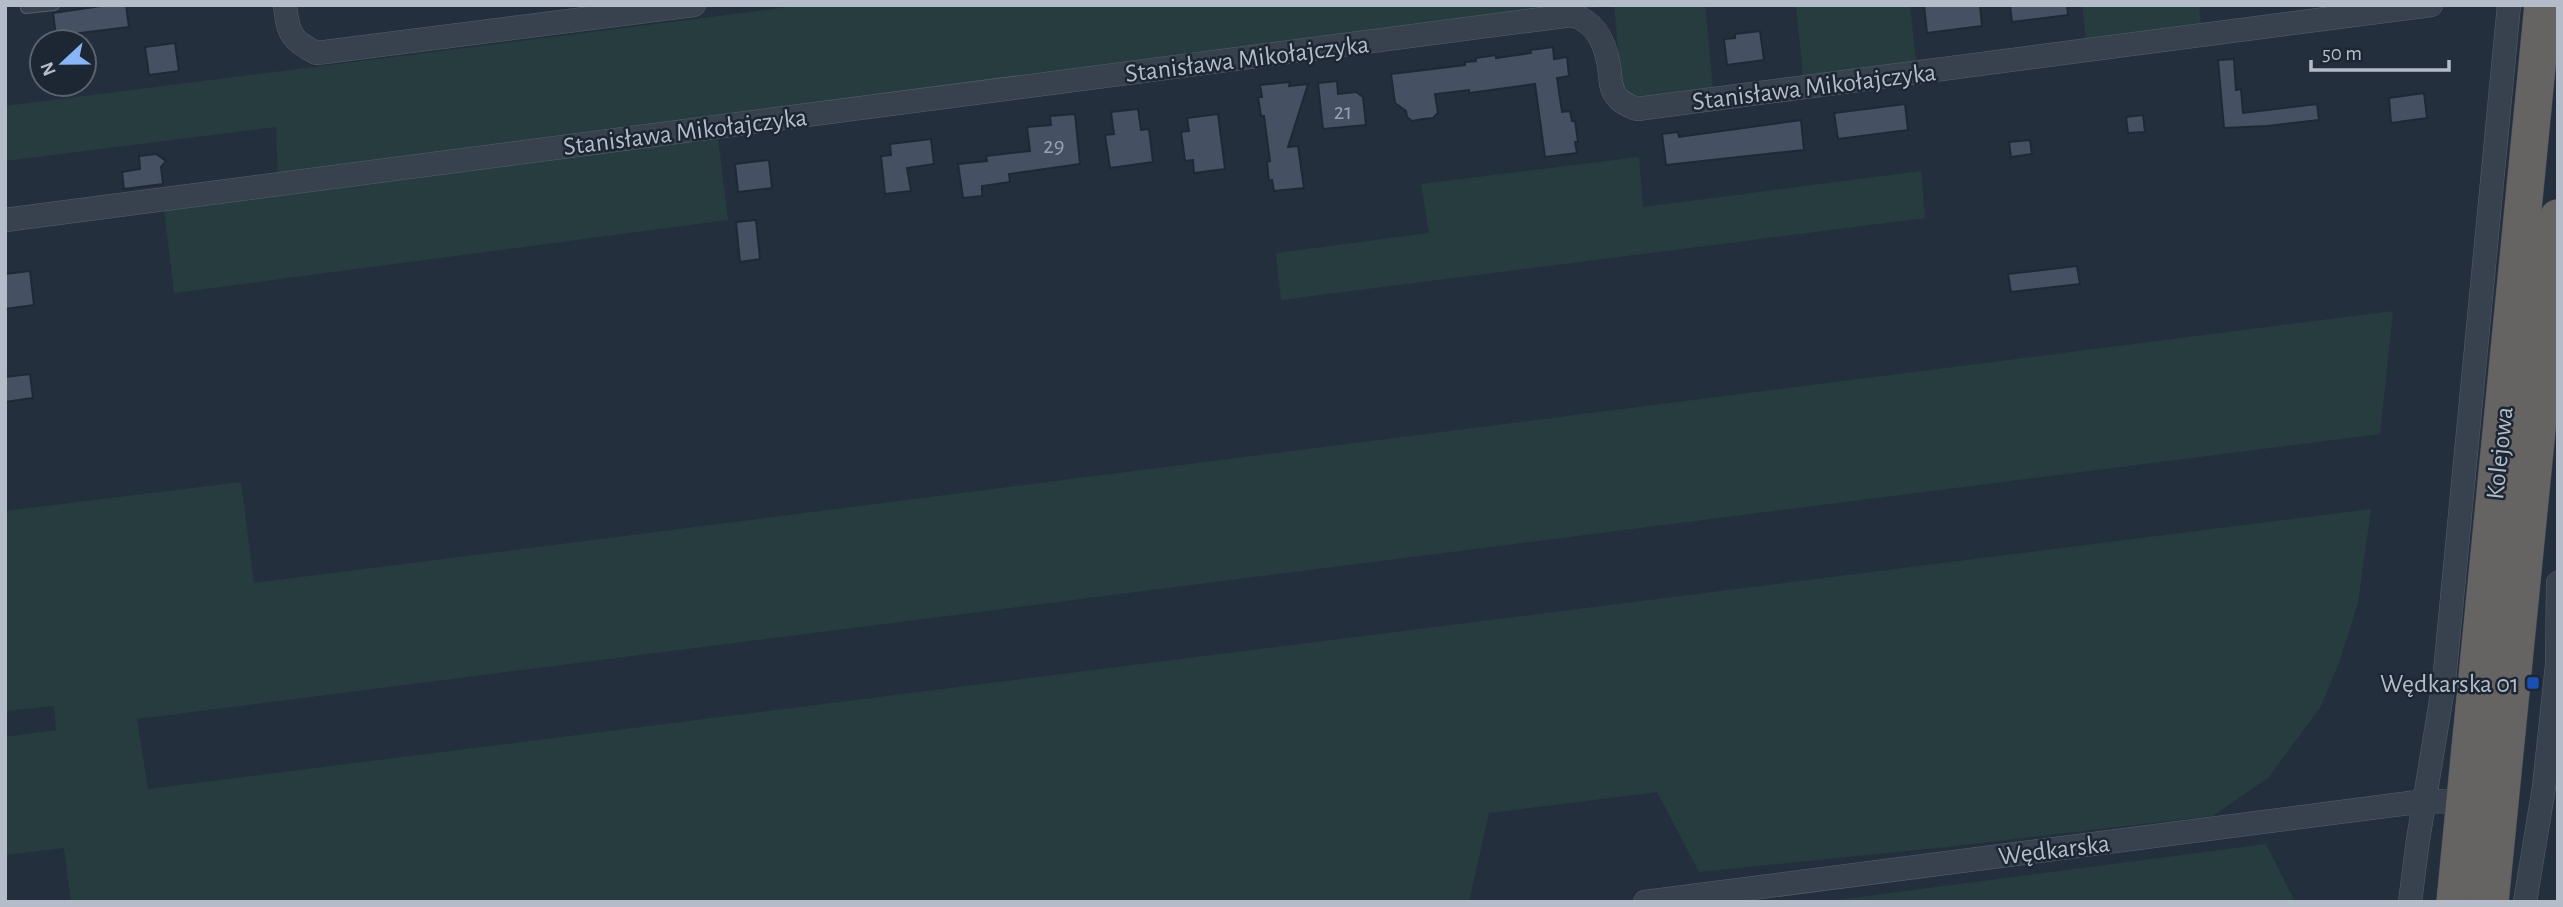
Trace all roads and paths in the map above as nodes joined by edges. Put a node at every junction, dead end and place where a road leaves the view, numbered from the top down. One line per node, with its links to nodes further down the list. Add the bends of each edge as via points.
1 (54, 5): 7 (lane)
2 (285, 5): 8 (street, via 288,31 301,46 317,53)
3 (694, 5): 8 (street)
4 (2431, 5): 10 (street, Stanisława Mikołajczyka, via 1637,109 1613,92 1599,34 1572,15)
5 (2509, 5): 14 (street, Kolejowa, via 2444,682)
6 (2543, 5): 15 (highway, Kolejowa)
7 (26, 9)
8 (592, 12)
9 (2558, 218): 12 (highway, Kolejowa)
10 (5, 220)
11 (2558, 583): 13 (street)
12 (2502, 785): 13 (street); 19 (highway, Kolejowa)
13 (2551, 786): 20 (street)
14 (2425, 801): 15 (street, Wędkarska); 16 (street, Wędkarska); 17 (street, Kolejowa)
15 (2465, 802): 18 (highway, Kolejowa)
16 (1645, 902)
17 (2410, 902)
18 (2455, 902)
19 (2490, 902)
20 (2525, 902)

